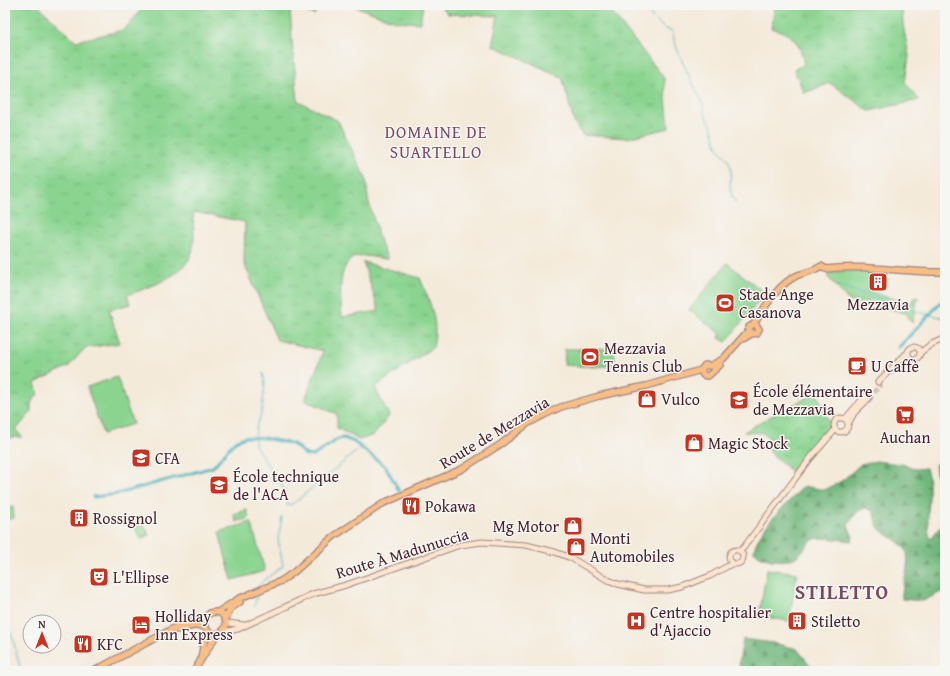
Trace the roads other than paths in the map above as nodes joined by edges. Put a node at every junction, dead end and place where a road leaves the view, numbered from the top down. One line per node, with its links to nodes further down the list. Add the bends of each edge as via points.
1 (945, 272): 2 (main road, via 847,267 826,269 822,266 818,271 797,275 786,283 771,298)
2 (755, 325): 3 (main road, via 750,326); 3 (main road, via 758,332)
3 (750, 332): 7 (main road)
4 (945, 338): 5 (main road)
5 (919, 350): 6 (main road, via 916,358); 6 (main road, via 910,347)
6 (909, 355): 9 (main road, via 895,365)
7 (711, 368): 8 (main road, via 705,365); 8 (main road, via 709,375 706,376)
8 (701, 370): 15 (main road, Route de Mezzavia, via 599,396 541,416 462,469 384,503 333,536 294,572)
9 (879, 383)
10 (845, 419): 11 (main road); 11 (main road, via 868,396 850,418); 12 (main road, via 836,420)
11 (848, 425): 12 (main road, via 843,432)
12 (835, 430): 13 (main road, via 812,456)
13 (742, 551): 14 (main road, via 732,551); 14 (main road, via 741,562)
14 (731, 561): 19 (main road, Route À Madunuccia, via 710,576 682,587 644,590 606,579 555,552 526,545 482,542 460,545 313,594)
15 (258, 592): 16 (main road, Route de Mezzavia, via 238,599); 18 (main road, Route de Mezzavia, via 230,609)
16 (218, 612): 17 (main road, via 208,614); 18 (main road)
17 (204, 620): 20 (main road); 23 (main road, via 174,628)
18 (226, 621): 19 (main road, via 234,625); 21 (main road)
19 (247, 625): 21 (main road, Route À Madunuccia)
20 (206, 629): 21 (main road); 22 (main road); 24 (main road, via 198,625 176,630)
21 (219, 633): 22 (main road)
22 (198, 665): 25 (main road)
23 (94, 671)
24 (102, 671)
25 (194, 671)

